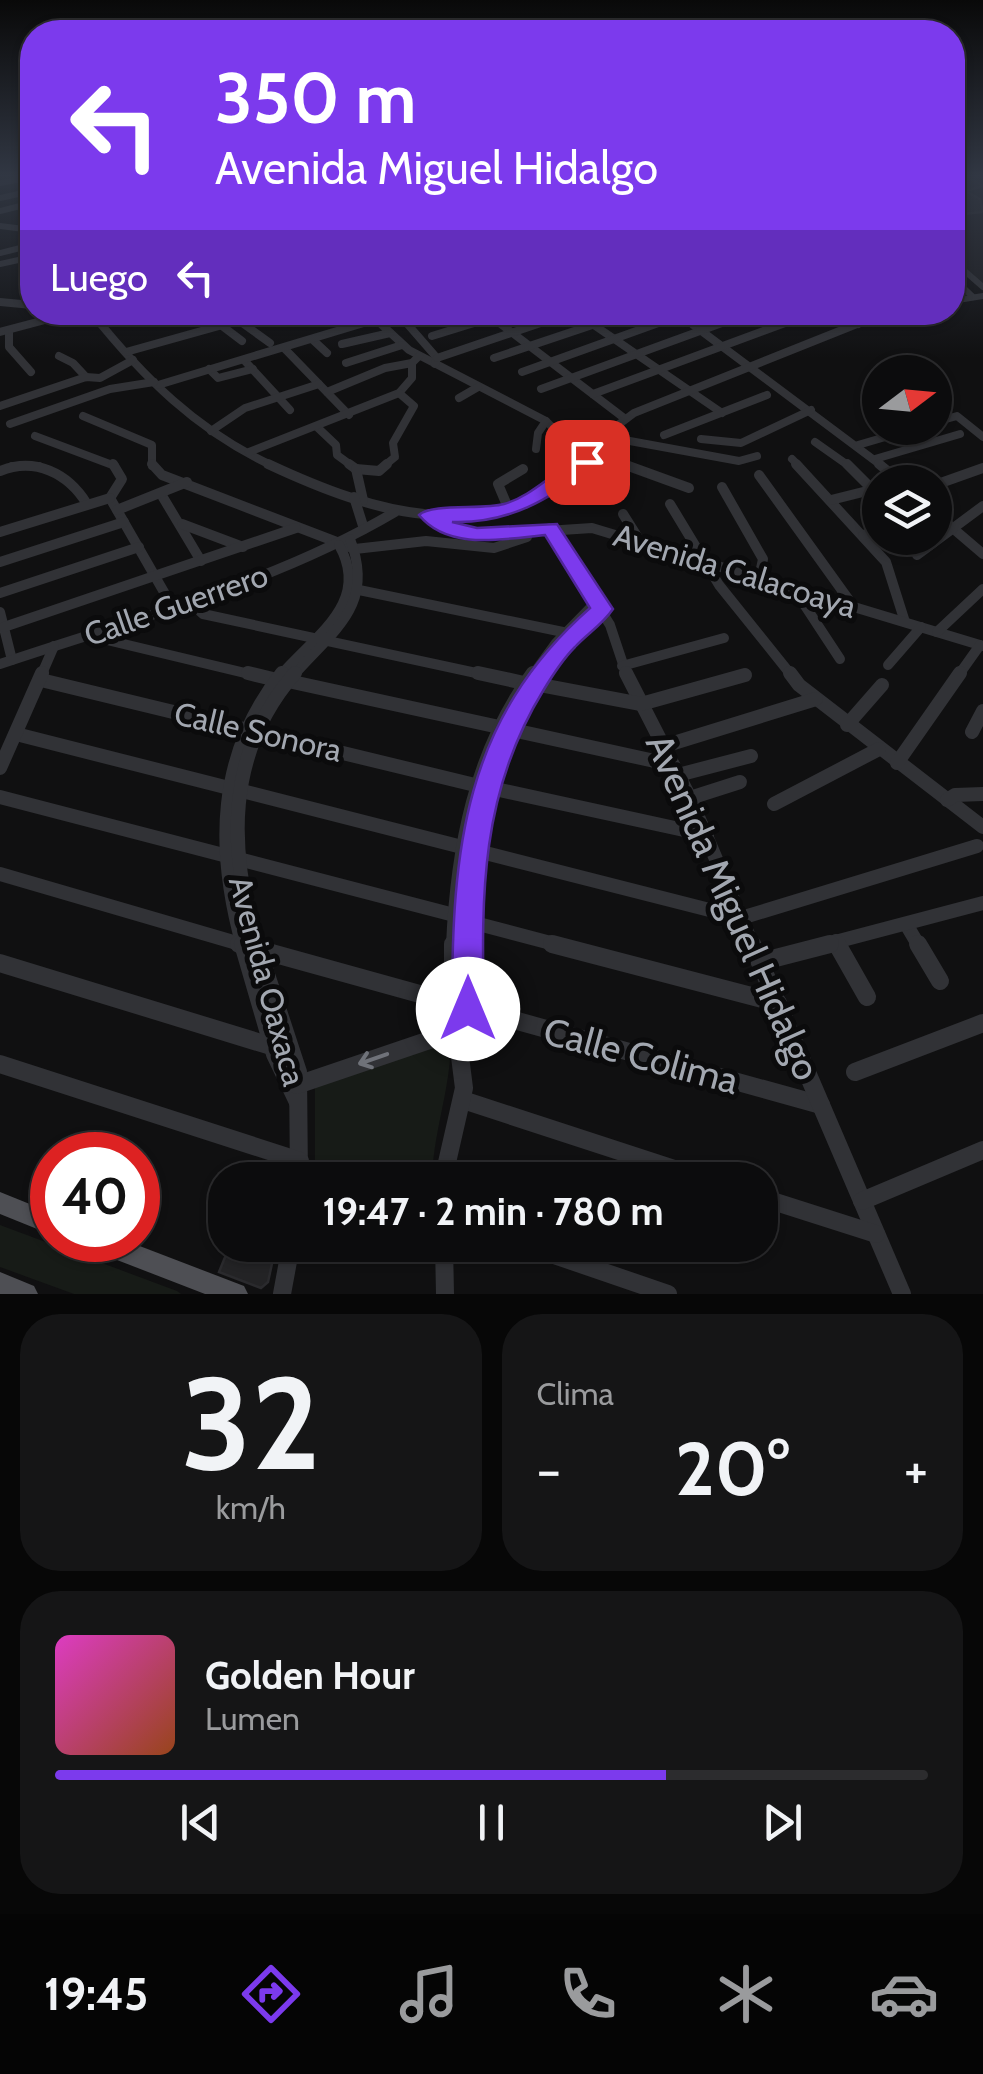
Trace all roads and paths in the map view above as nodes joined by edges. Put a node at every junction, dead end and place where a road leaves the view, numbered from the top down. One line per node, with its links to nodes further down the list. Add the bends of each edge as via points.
1 (102, 325): 33 (street)
2 (245, 325): 24 (street)
3 (362, 325): 21 (street)
4 (383, 325): 19 (street)
5 (406, 325): 37 (street)
6 (462, 325): 20 (street)
7 (502, 325): 18 (street)
8 (533, 325): 18 (street)
9 (652, 325): 22 (street)
10 (697, 325): 16 (street)
11 (717, 325): 16 (street)
12 (780, 325): 28 (street)
13 (856, 325): 42 (street)
14 (220, 326): 23 (street); 33 (street)
15 (591, 326): 22 (street); 27 (street)
16 (703, 330): 28 (street); 31 (street)
17 (5, 331): 44 (street)
18 (511, 332): 27 (street); 37 (street)
19 (390, 333): 25 (street); 26 (street)
20 (432, 336)
21 (313, 340): 29 (street); 30 (street)
22 (612, 340): 31 (street); 38 (street)
23 (242, 341)
24 (270, 342)
25 (342, 344)
26 (402, 344): 35 (street); 39 (street)
27 (530, 346): 34 (street); 38 (street)
28 (724, 346): 42 (street); 43 (street)
29 (284, 348): 36 (street); 49 (street)
30 (328, 353)
31 (633, 355): 43 (street); 47 (street)
32 (59, 356): 46 (street)
33 (129, 356): 46 (street, via 100,378); 48 (street)
34 (494, 358)
35 (415, 359): 37 (street); 53 (street); 54 (street, via 412,378)
36 (244, 360): 40 (street); 41 (street)
37 (436, 361): 50 (street)
38 (550, 362): 45 (street); 47 (street)
39 (346, 363)
40 (209, 369): 41 (street, via 218,378); 48 (street)
41 (252, 369): 57 (street)
42 (753, 369): 52 (street); 61 (street)
43 (657, 370): 52 (street); 55 (street)
44 (31, 372)
45 (522, 372)
46 (86, 377): 59 (street)
47 (570, 377): 51 (street); 55 (street)
48 (156, 383): 68 (street, via 110,389); 70 (street)
49 (319, 384): 53 (street); 57 (street)
50 (478, 387): 58 (street); 67 (street)
51 (541, 389)
52 (688, 391): 62 (street); 66 (street)
53 (327, 392): 63 (street)
54 (399, 393): 63 (street); 88 (street, via 414,406 392,443 394,457 379,471)
55 (592, 394): 66 (street)
56 (767, 395): 62 (street)
57 (277, 398): 60 (street); 70 (street, via 242,404)
58 (459, 398)
59 (0, 406)
60 (290, 410)
61 (812, 410): 76 (street, via 741,443); 79 (street)
62 (722, 413): 72 (street)
63 (349, 415): 69 (street)
64 (83, 416): 94 (street, via 152,445 156,471)
65 (952, 417): 75 (street)
66 (624, 418): 74 (street)
67 (546, 421): 80 (street); 83 (street)
68 (10, 424)
69 (317, 428): 81 (street); 88 (street)
70 (211, 430): 81 (street)
71 (960, 434): 84 (street)
72 (664, 435)
73 (35, 436): 99 (street, via 113,463 122,478)
74 (608, 438): 82 (street, via 740,461); 83 (street)
75 (983, 438)
76 (701, 439)
77 (815, 442): 92 (street)
78 (862, 444): 79 (street)
79 (858, 445): 84 (street)
80 (536, 449)
81 (249, 452): 100 (street)
82 (757, 456)
83 (591, 458): 96 (street); 106 (street)
84 (875, 459): 86 (street)
85 (792, 460): 101 (street)
86 (882, 465)
87 (983, 468): 93 (street)
88 (356, 469): 100 (street)
89 (523, 469): 106 (street, via 498,484)
90 (0, 471): 102 (street, via 28,464 72,480)
91 (758, 476): 136 (street)
92 (862, 477)
93 (952, 479)
94 (186, 482): 98 (street); 113 (street)
95 (722, 487): 128 (street, via 763,559)
96 (690, 488)
97 (862, 492): 101 (street)
98 (161, 494): 105 (street); 111 (street)
99 (110, 498): 102 (street); 105 (street)
100 (358, 499): 107 (street); 115 (street)
101 (830, 500): 117 (street)
102 (87, 504): 116 (street)
103 (670, 504): 126 (street)
104 (983, 506): 112 (street)
105 (117, 510): 110 (street)
106 (510, 510): 109 (street)
107 (396, 512): 109 (street); 115 (street)
108 (623, 514): 118 (street)
109 (428, 515): 114 (street, Avenida Calacoaya, via 442,526 477,534)
110 (124, 522): 120 (street); 125 (street)
111 (182, 524): 121 (street); 124 (street)
112 (952, 527): 122 (street)
113 (296, 528): 119 (street); 121 (street)
114 (550, 528): 118 (street, Avenida Calacoaya, via 582,526); 119 (street, via 494,548 426,541); 134 (street, Avenida Miguel Hidalgo)
115 (364, 530): 119 (street)
116 (0, 532)
117 (862, 534)
118 (640, 541): 126 (street, Avenida Calacoaya)
119 (348, 545): 131 (street); 133 (street, Calle Guerrero); 145 (street, Avenida Oaxaca, via 349,589)
120 (139, 546): 127 (street); 132 (street)
121 (243, 547): 124 (street)
122 (983, 554)
123 (878, 555): 138 (street, via 890,570)
124 (201, 561): 127 (street)
125 (0, 562)
126 (709, 563): 128 (street, Avenida Calacoaya); 157 (street, via 788,673)
127 (156, 574): 135 (street); 139 (street)
128 (759, 578): 129 (street, Avenida Calacoaya)
129 (794, 589): 136 (street, Avenida Calacoaya); 148 (street)
130 (983, 589): 142 (street)
131 (359, 590): 141 (street); 145 (street, Avenida Oaxaca, via 344,622)
132 (0, 594)
133 (188, 600): 135 (street, Calle Guerrero); 145 (street, via 204,614)
134 (600, 605): 141 (street); 151 (street, Avenida Miguel Hidalgo); 155 (street)
135 (172, 606): 143 (street, Calle Guerrero)
136 (854, 607): 138 (street, Avenida Calacoaya)
137 (0, 612): 139 (street)
138 (905, 622): 140 (street, Avenida Calacoaya)
139 (4, 627): 149 (street)
140 (920, 627): 142 (street, Avenida Calacoaya); 150 (street)
141 (563, 632): 155 (street)
142 (936, 632): 146 (street, Avenida Calacoaya)
143 (86, 635): 147 (street, Calle Guerrero); 154 (street)
144 (724, 638): 151 (street)
145 (322, 641): 154 (street, Avenida Oaxaca); 155 (street)
146 (982, 645): 168 (street)
147 (54, 646): 149 (street, Calle Guerrero); 153 (street)
148 (840, 659)
149 (6, 662)
150 (888, 665)
151 (622, 666): 158 (street, Avenida Miguel Hidalgo)
152 (745, 675): 158 (street)
153 (41, 680): 161 (street, Calle Sonora); 164 (street)
154 (282, 680): 161 (street, Avenida Oaxaca); 162 (street)
155 (529, 684): 158 (street); 162 (street)
156 (882, 685): 160 (street)
157 (816, 699): 160 (street); 165 (street)
158 (641, 704): 165 (street, Avenida Miguel Hidalgo)
159 (983, 711): 163 (street)
160 (847, 724): 166 (street)
161 (252, 730): 172 (street, Calle Sonora); 173 (street, Avenida Oaxaca)
162 (503, 730): 170 (street); 172 (street)
163 (972, 732)
164 (16, 734): 169 (street); 173 (street)
165 (664, 746): 170 (street, Avenida Miguel Hidalgo)
166 (879, 749): 168 (street); 178 (street)
167 (750, 756): 170 (street)
168 (898, 763): 177 (street)
169 (0, 768)
170 (676, 770): 176 (street, Avenida Miguel Hidalgo)
171 (740, 782): 176 (street)
172 (481, 786): 180 (street, Calle Sonora); 182 (street)
173 (232, 789): 182 (street); 183 (street, Avenida Oaxaca)
174 (983, 794): 177 (street)
175 (0, 797): 183 (street)
176 (690, 798): 180 (street, Avenida Miguel Hidalgo)
177 (946, 800): 179 (street)
178 (774, 804)
179 (983, 827)
180 (707, 835): 187 (street, Avenida Miguel Hidalgo)
181 (978, 846): 187 (street)
182 (467, 847): 186 (street); 187 (street)
183 (229, 857): 186 (street); 190 (street, Avenida Oaxaca)
184 (0, 874): 190 (street, Calle Colima)
185 (983, 903): 188 (street)
186 (460, 918): 195 (street); 196 (street)
187 (741, 918): 192 (street, Avenida Miguel Hidalgo)
188 (906, 924): 189 (street); 193 (street)
189 (836, 940): 192 (street); 194 (street)
190 (249, 946): 196 (street, Calle Colima); 199 (street, Avenida Oaxaca); 202 (street, Avenida Oaxaca)
191 (0, 962): 199 (street)
192 (760, 962): 195 (street, Avenida Miguel Hidalgo)
193 (940, 981)
194 (867, 997)
195 (778, 1003): 204 (street, Avenida Miguel Hidalgo)
196 (461, 1008): 198 (street); 204 (street, Calle Colima)
197 (983, 1023): 201 (street)
198 (459, 1030): 202 (street, one-way to 202); 203 (street)
199 (274, 1046): 202 (street, Avenida Oaxaca)
200 (0, 1064): 206 (street)
201 (855, 1072)
202 (295, 1091): 207 (street, Avenida Oaxaca)
203 (463, 1100): 208 (street); 209 (street)
204 (821, 1105): 210 (street, Avenida Miguel Hidalgo)
205 (983, 1150): 210 (street)
206 (274, 1162)
207 (299, 1162)
208 (444, 1162)
209 (653, 1162)
210 (862, 1200): 214 (street, Avenida Miguel Hidalgo)
211 (0, 1203): 213 (main road)
212 (778, 1203): 214 (street)
213 (30, 1215)
214 (876, 1234): 226 (street, Avenida Miguel Hidalgo)
215 (144, 1262): 220 (main road)
216 (288, 1262): 223 (street)
217 (444, 1262): 224 (street)
218 (575, 1262): 225 (street)
219 (0, 1284): 221 (main road)
220 (202, 1288): 222 (main road)
221 (26, 1294)
222 (236, 1294)
223 (282, 1294)
224 (445, 1294)
225 (668, 1294)
226 (902, 1294)

